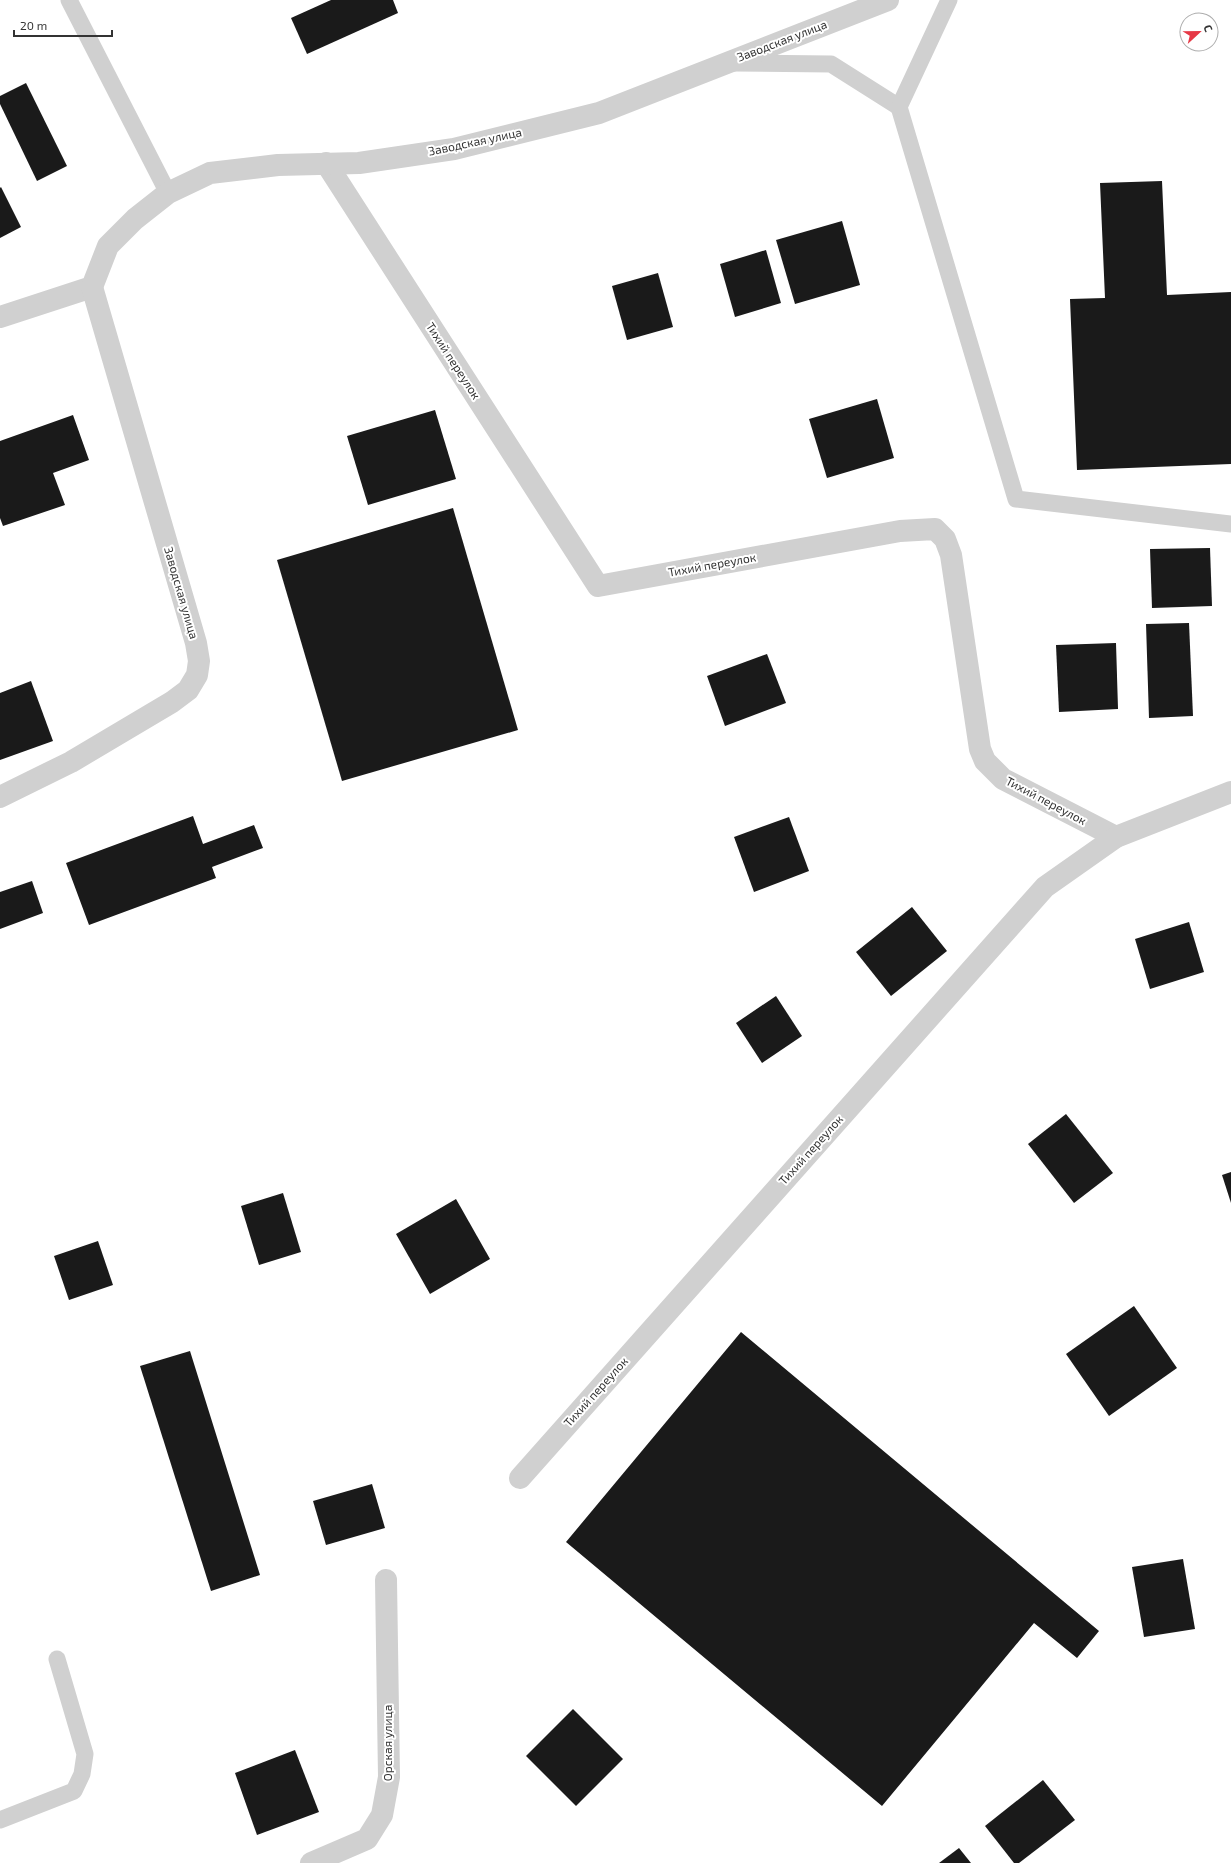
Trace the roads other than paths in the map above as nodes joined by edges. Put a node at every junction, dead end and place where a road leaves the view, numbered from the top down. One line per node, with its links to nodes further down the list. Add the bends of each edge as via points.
1 (69, 0): 7 (lane)
2 (888, 0): 4 (street, Заводская улица)
3 (949, 0): 5 (lane)
4 (728, 62): 5 (lane, via 832,64); 6 (street, Заводская улица, via 599,113 454,149 359,163)
5 (899, 107): 10 (lane, via 1016,499)
6 (326, 163): 7 (street, Заводская улица, via 278,165 210,173); 13 (street, Тихий переулок, via 598,586 900,531 935,529 945,539 951,555 980,749 985,761 1003,780)
7 (168, 194): 8 (street, Заводская улица, via 135,219 108,246)
8 (92, 287): 9 (street); 12 (street, Заводская улица, via 196,643 199,661 197,674 188,690 172,702 71,762)
9 (0, 317)
10 (1231, 524)
11 (1231, 792): 13 (street, Тихий переулок)
12 (0, 797)
13 (1116, 837): 14 (street, Тихий переулок, via 1045,887)
14 (520, 1478)
15 (386, 1580): 18 (street, Орская улица, via 389,1777 382,1814 367,1840)
16 (57, 1659): 17 (lane, via 85,1754 82,1774 74,1791)
17 (0, 1820)
18 (311, 1863)

